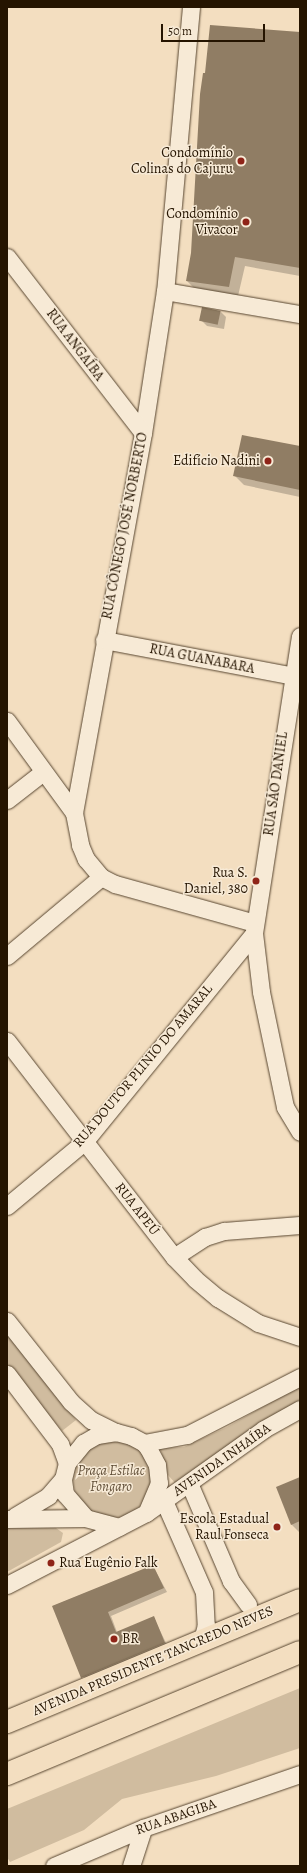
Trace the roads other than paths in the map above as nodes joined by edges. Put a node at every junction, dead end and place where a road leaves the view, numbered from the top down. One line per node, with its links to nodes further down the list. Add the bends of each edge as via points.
1 (191, 7): 3 (street, RUA CÔNEGO JOSÉ NORBERTO)
2 (7, 257): 5 (street, RUA ANGAÍBA)
3 (165, 291): 4 (street); 5 (street, RUA CÔNEGO JOSÉ NORBERTO)
4 (300, 314)
5 (143, 433): 7 (street, RUA CÔNEGO JOSÉ NORBERTO)
6 (300, 636): 8 (street, RUA SÃO DANIEL)
7 (104, 640): 8 (street, RUA GUANABARA); 12 (street, RUA CÔNEGO JOSÉ NORBERTO)
8 (296, 677): 14 (street, RUA SÃO DANIEL)
9 (7, 722): 10 (street)
10 (43, 772): 11 (street); 12 (street)
11 (7, 800)
12 (74, 813): 13 (street, RUA CÔNEGO JOSÉ NORBERTO, via 80,845 86,859)
13 (101, 877): 14 (street, RUA CÔNEGO JOSÉ NORBERTO, via 115,884); 15 (street)
14 (254, 928): 17 (street, via 261,992 284,1107); 18 (street, RUA DOUTOR PLINIO DO AMARAL)
15 (7, 956)
16 (7, 1041): 18 (street, RUA APEÚ)
17 (300, 1132)
18 (85, 1141): 19 (street, RUA DOUTOR PLINIO DO AMARAL); 21 (street, RUA APEÚ)
19 (7, 1206)
20 (300, 1225): 21 (street, via 224,1231 205,1237)
21 (174, 1257): 23 (street, RUA APEÚ, via 195,1279 236,1310 258,1323)
22 (7, 1321): 27 (street, via 71,1402 91,1420)
23 (300, 1337)
24 (7, 1374): 29 (street, via 60,1444)
25 (300, 1377): 28 (street, via 187,1435)
26 (300, 1408): 30 (street, AVENIDA INHAÍBA, via 264,1429)
27 (116, 1432): 28 (street); 29 (street, via 97,1435 83,1443)
28 (144, 1443): 32 (street, via 158,1465 159,1483)
29 (65, 1471): 33 (street, via 48,1496); 34 (street, via 65,1494)
30 (189, 1483): 31 (street, AVENIDA INHAÍBA); 38 (street, via 231,1581)
31 (164, 1501): 32 (street, AVENIDA INHAÍBA); 39 (street, via 204,1592 206,1625)
32 (146, 1513): 35 (street)
33 (8, 1518): 34 (street)
34 (86, 1518): 35 (street)
35 (119, 1527): 36 (street)
36 (7, 1586)
37 (300, 1600): 39 (highway, AVENIDA PRESIDENTE TANCREDO NEVES)
38 (248, 1604)
39 (202, 1640): 41 (highway, AVENIDA PRESIDENTE TANCREDO NEVES)
40 (300, 1652): 42 (highway)
41 (7, 1722)
42 (7, 1774)
43 (300, 1774): 44 (street, RUA ABAGIBA)
44 (143, 1828): 45 (street, RUA ABAGIBA); 46 (street)
45 (54, 1866)
46 (131, 1866)

